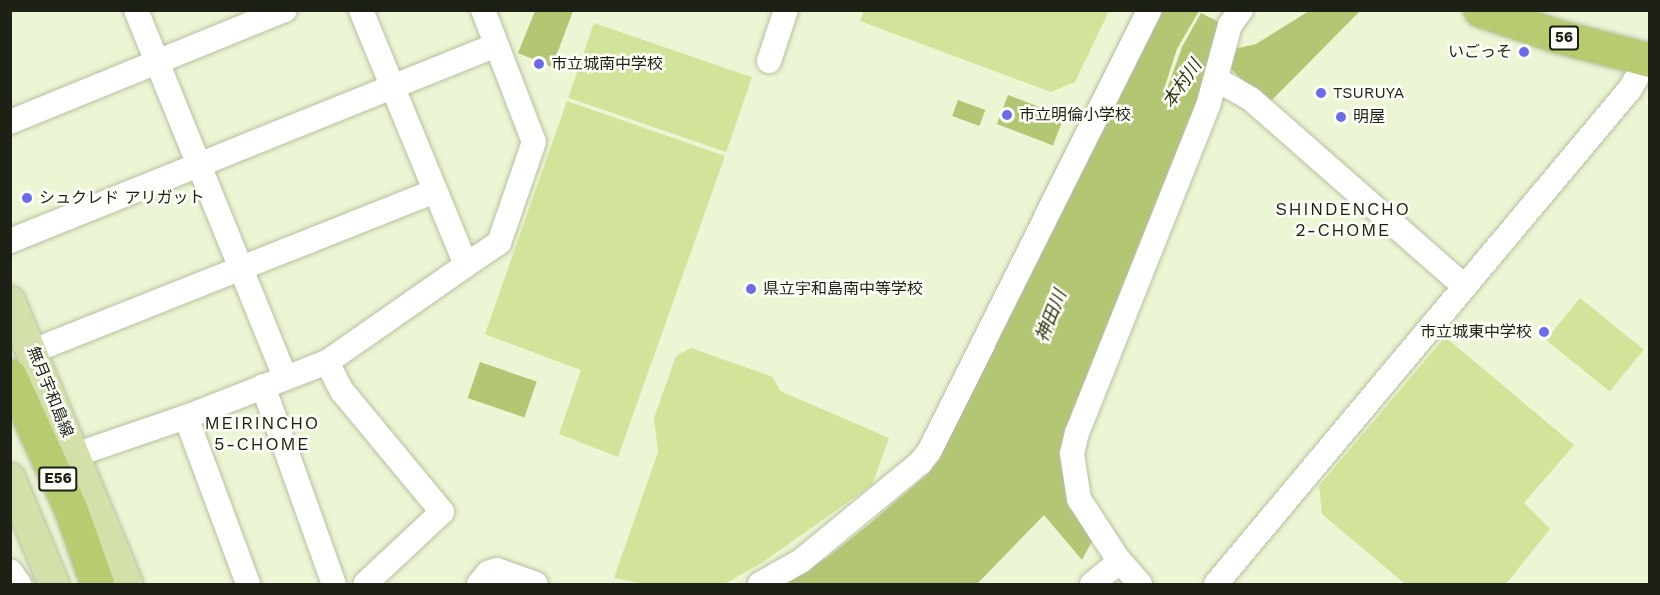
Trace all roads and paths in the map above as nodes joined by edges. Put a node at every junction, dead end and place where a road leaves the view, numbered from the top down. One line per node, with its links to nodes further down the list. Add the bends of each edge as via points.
1 (136, 10): 12 (street)
2 (285, 10): 12 (street)
3 (361, 10): 14 (street)
4 (483, 10): 9 (street)
5 (786, 10): 11 (street)
6 (1149, 10): 43 (street, via 930,450 920,463 801,561)
7 (1241, 10): 13 (street, via 1230,25)
8 (1480, 10): 10 (highway, 56)
9 (496, 45): 14 (street); 19 (street, via 534,142 499,243)
10 (1648, 60): 21 (street, via 1630,89)
11 (769, 61)
12 (157, 62): 15 (street); 16 (street)
13 (1216, 79): 21 (street, via 1251,99); 32 (street, via 1072,454 1079,499)
14 (393, 86): 16 (street); 17 (street)
15 (10, 122)
16 (200, 166): 18 (street); 20 (street)
17 (435, 191): 19 (street); 20 (street)
18 (10, 241)
19 (466, 265): 24 (street)
20 (241, 269): 23 (street); 26 (street)
21 (1464, 286): 46 (street)
22 (10, 301): 23 (main road, 無月宇和島線)
23 (33, 351): 29 (main road, 無月宇和島線)
24 (327, 362): 26 (street); 40 (street, via 342,392 442,512)
25 (10, 376): 36 (highway, E56, via 71,510)
26 (285, 377): 27 (street)
27 (263, 386): 28 (street); 39 (street)
28 (186, 417): 29 (street); 38 (street)
29 (75, 456): 37 (main road, 無月宇和島線)
30 (10, 478): 31 (main road)
31 (18, 513): 35 (main road)
32 (1120, 561): 44 (street); 45 (street)
33 (10, 571): 34 (street)
34 (19, 585)
35 (54, 585)
36 (97, 585)
37 (128, 585)
38 (248, 585)
39 (334, 585)
40 (365, 585)
41 (479, 585): 42 (street, via 488,573 497,570)
42 (536, 585)
43 (760, 585)
44 (1092, 585)
45 (1140, 585)
46 (1216, 585)

